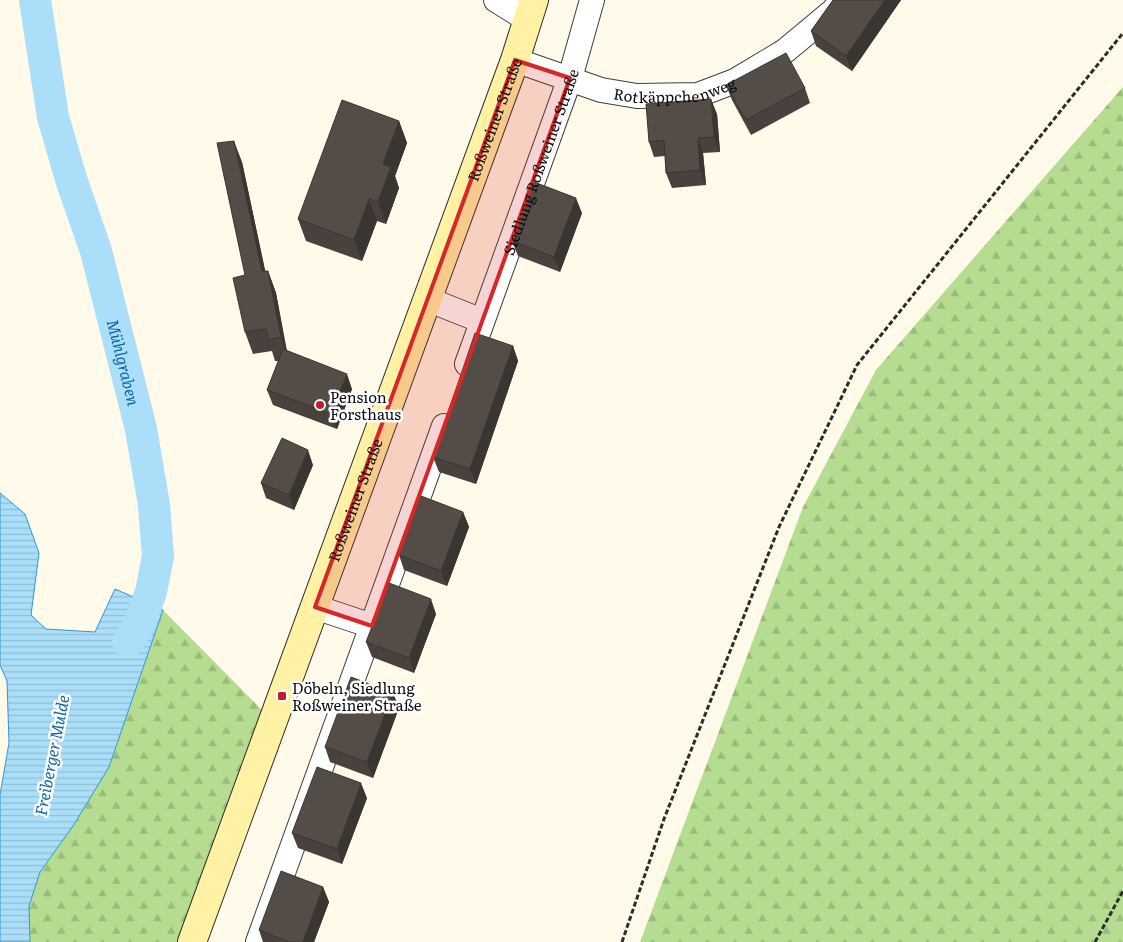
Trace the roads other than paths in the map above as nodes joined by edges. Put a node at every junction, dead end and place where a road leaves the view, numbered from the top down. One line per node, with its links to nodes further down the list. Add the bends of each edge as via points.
1 (496, 0): 4 (street)
2 (592, 0): 6 (street, Siedlung Roßweiner Straße)
3 (842, 0): 6 (street, Rotkäppchenweg, via 785,51 735,81 698,95 637,96 601,90)
4 (531, 10): 5 (main road, Roßweiner Straße)
5 (515, 60): 6 (street, Rotkäppchenweg); 7 (main road, Roßweiner Straße)
6 (570, 78): 8 (street, Siedlung Roßweiner Straße)
7 (427, 299): 8 (street); 9 (main road, Roßweiner Straße)
8 (482, 321): 10 (street, Siedlung Roßweiner Straße)
9 (315, 607): 10 (street); 11 (main road, Roßweiner Straße)
10 (372, 626): 12 (street, Siedlung Roßweiner Straße)
11 (192, 942)
12 (258, 942)

